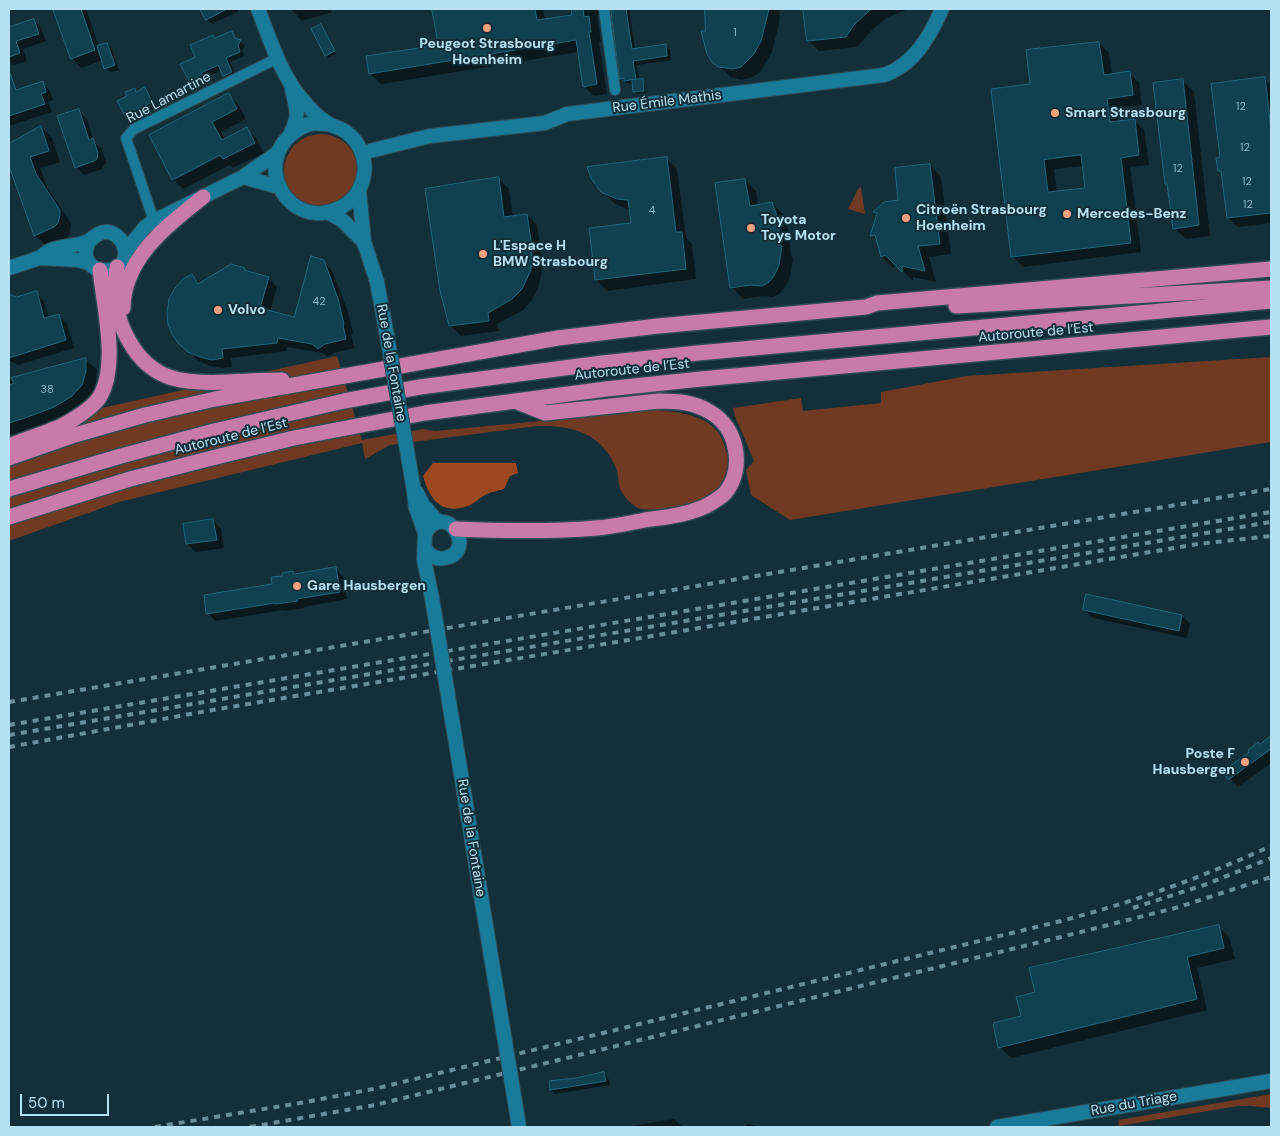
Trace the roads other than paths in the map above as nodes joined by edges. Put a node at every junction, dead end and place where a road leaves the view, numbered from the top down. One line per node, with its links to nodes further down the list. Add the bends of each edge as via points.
1 (258, 9): 4 (street)
2 (604, 9): 6 (street)
3 (942, 9): 10 (street, Rue Émile Mathis, via 928,37 910,60 884,75 567,114 545,123 430,136)
4 (278, 58): 5 (street); 16 (street, Rue Lamartine, via 134,129 126,138)
5 (292, 86): 7 (street); 8 (street, via 297,120)
6 (615, 90)
7 (328, 124): 8 (street, via 310,124); 10 (street, via 345,131)
8 (290, 136): 9 (street)
9 (277, 153): 11 (street); 12 (street, via 275,170)
10 (362, 153): 13 (street, Rue de la Fontaine, via 365,169)
11 (243, 177): 12 (street); 14 (street)
12 (279, 187): 15 (street, Rue de la Fontaine, via 289,202 301,210)
13 (358, 190): 15 (street, Rue de la Fontaine, via 344,207); 19 (street, Rue de la Fontaine)
14 (203, 197): 16 (street); 30 (highway, via 171,223 138,259 123,300)
15 (327, 212): 19 (street, Rue de la Fontaine, via 342,220)
16 (149, 224): 17 (street); 20 (street)
17 (113, 234): 18 (street, via 97,234); 20 (street, via 122,241)
18 (88, 241): 21 (street, via 51,250); 22 (street, via 86,251)
19 (364, 242): 35 (street, Rue de la Fontaine, bridge, via 377,282)
20 (125, 252): 23 (street)
21 (39, 258): 22 (street, via 78,260); 24 (street)
22 (94, 267): 23 (street, via 106,271); 33 (highway, via 110,360 103,391 97,400 69,422)
23 (117, 267): 30 (highway, via 114,300)
24 (9, 268)
25 (1271, 269): 28 (highway, via 877,303)
26 (1271, 288): 28 (highway, via 877,310)
27 (1271, 301): 36 (highway, Autoroute de l’Est, via 602,362 420,387 214,431)
28 (866, 307): 31 (highway, via 601,332)
29 (1268, 329): 32 (highway, Autoroute de l’Est, via 691,380)
30 (123, 332): 31 (highway, via 148,366 166,376 192,383)
31 (339, 378): 34 (highway, via 215,399 145,415)
32 (513, 401): 37 (highway, Autoroute de l’Est, via 425,413 286,440 130,479); 39 (highway, via 545,412 659,401 698,406 720,420 734,441 737,461 732,480 718,499 681,514 598,528 510,532)
33 (9, 446)
34 (9, 458)
35 (412, 485): 38 (street, Rue de la Fontaine); 40 (street, Rue de la Fontaine)
36 (9, 489)
37 (9, 517)
38 (438, 522): 39 (street, Rue de la Fontaine, via 448,523); 40 (street)
39 (456, 529): 42 (street, Rue de la Fontaine, via 460,539 458,549)
40 (425, 533): 41 (street, Rue de la Fontaine)
41 (425, 549): 42 (street, via 433,557); 43 (street, Rue de la Fontaine, via 424,560)
42 (444, 558): 43 (street, Rue de la Fontaine, via 434,576)
43 (432, 598): 44 (street, Rue de la Fontaine, bridge)
44 (511, 1078): 46 (street, Rue de la Fontaine); 47 (street, Rue de la Fontaine)
45 (1271, 1081): 48 (street, Rue du Triage)
46 (511, 1127)
47 (519, 1127)
48 (997, 1127)

